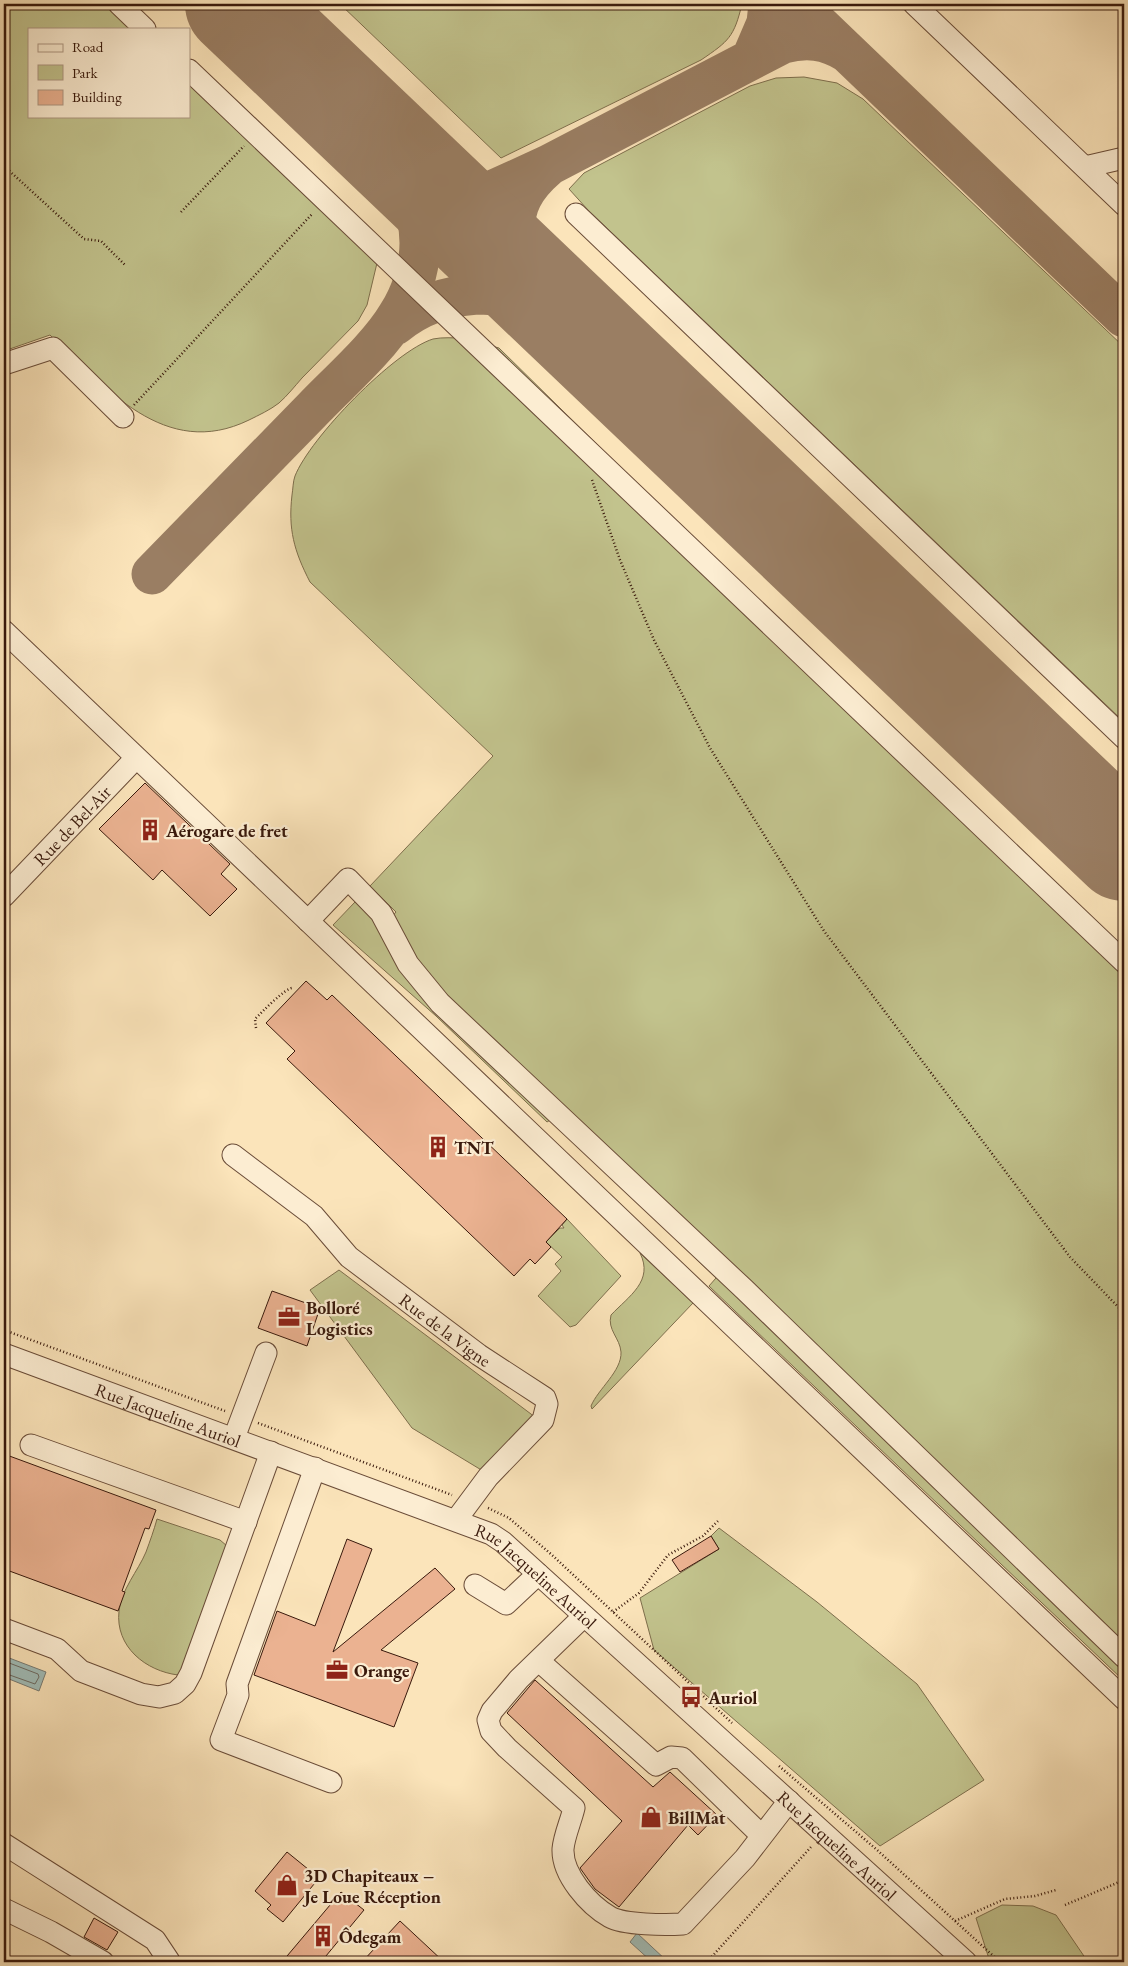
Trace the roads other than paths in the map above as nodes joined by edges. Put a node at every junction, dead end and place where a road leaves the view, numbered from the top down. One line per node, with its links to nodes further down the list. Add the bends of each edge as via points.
1 (119, 4): 3 (street)
2 (914, 4): 6 (street)
3 (144, 28)
4 (190, 71): 16 (street)
5 (1124, 158): 6 (street)
6 (1085, 168): 7 (street)
7 (1124, 204)
8 (576, 214): 12 (street)
9 (4, 364): 10 (street, via 53,348)
10 (123, 417)
11 (4, 631): 13 (street)
12 (1124, 738)
13 (136, 758): 14 (street, Rue de Bel-Air); 15 (street)
14 (4, 896)
15 (308, 921): 18 (street, via 348,879 381,913 408,964 440,1003); 19 (street)
16 (1124, 962)
17 (233, 1155): 26 (street, Rue de la Vigne, via 314,1216 349,1257 479,1355 545,1398 547,1404 543,1420 488,1477)
18 (744, 1289): 19 (street); 32 (street)
19 (721, 1314): 34 (street)
20 (266, 1353): 22 (street)
21 (4, 1354): 22 (street, Rue Jacqueline Auriol)
22 (234, 1438): 24 (street, Rue Jacqueline Auriol)
23 (31, 1445): 27 (street)
24 (271, 1452): 25 (street, Rue Jacqueline Auriol); 27 (street)
25 (315, 1468): 26 (street, Rue Jacqueline Auriol); 35 (street, via 237,1684 238,1695 221,1740)
26 (456, 1520): 28 (street, Rue Jacqueline Auriol, via 503,1542)
27 (246, 1522): 31 (street, via 191,1673 175,1693 159,1697 141,1694 81,1671 57,1649)
28 (538, 1574): 29 (street, via 506,1604); 30 (street, Rue Jacqueline Auriol)
29 (475, 1585)
30 (584, 1616): 33 (street); 36 (street, Rue Jacqueline Auriol)
31 (4, 1629)
32 (1124, 1657)
33 (539, 1661): 37 (street, via 656,1765 671,1757 682,1758); 37 (street, via 492,1711 488,1720 491,1732 574,1808 563,1850 568,1875 611,1917 659,1926 683,1924)
34 (1124, 1699)
35 (332, 1782)
36 (789, 1801): 37 (street); 42 (street, Rue Jacqueline Auriol)
37 (761, 1835)
38 (4, 1844): 41 (street, via 155,1940)
39 (4, 1909): 40 (street)
40 (103, 1962)
41 (168, 1962)
42 (966, 1962)

